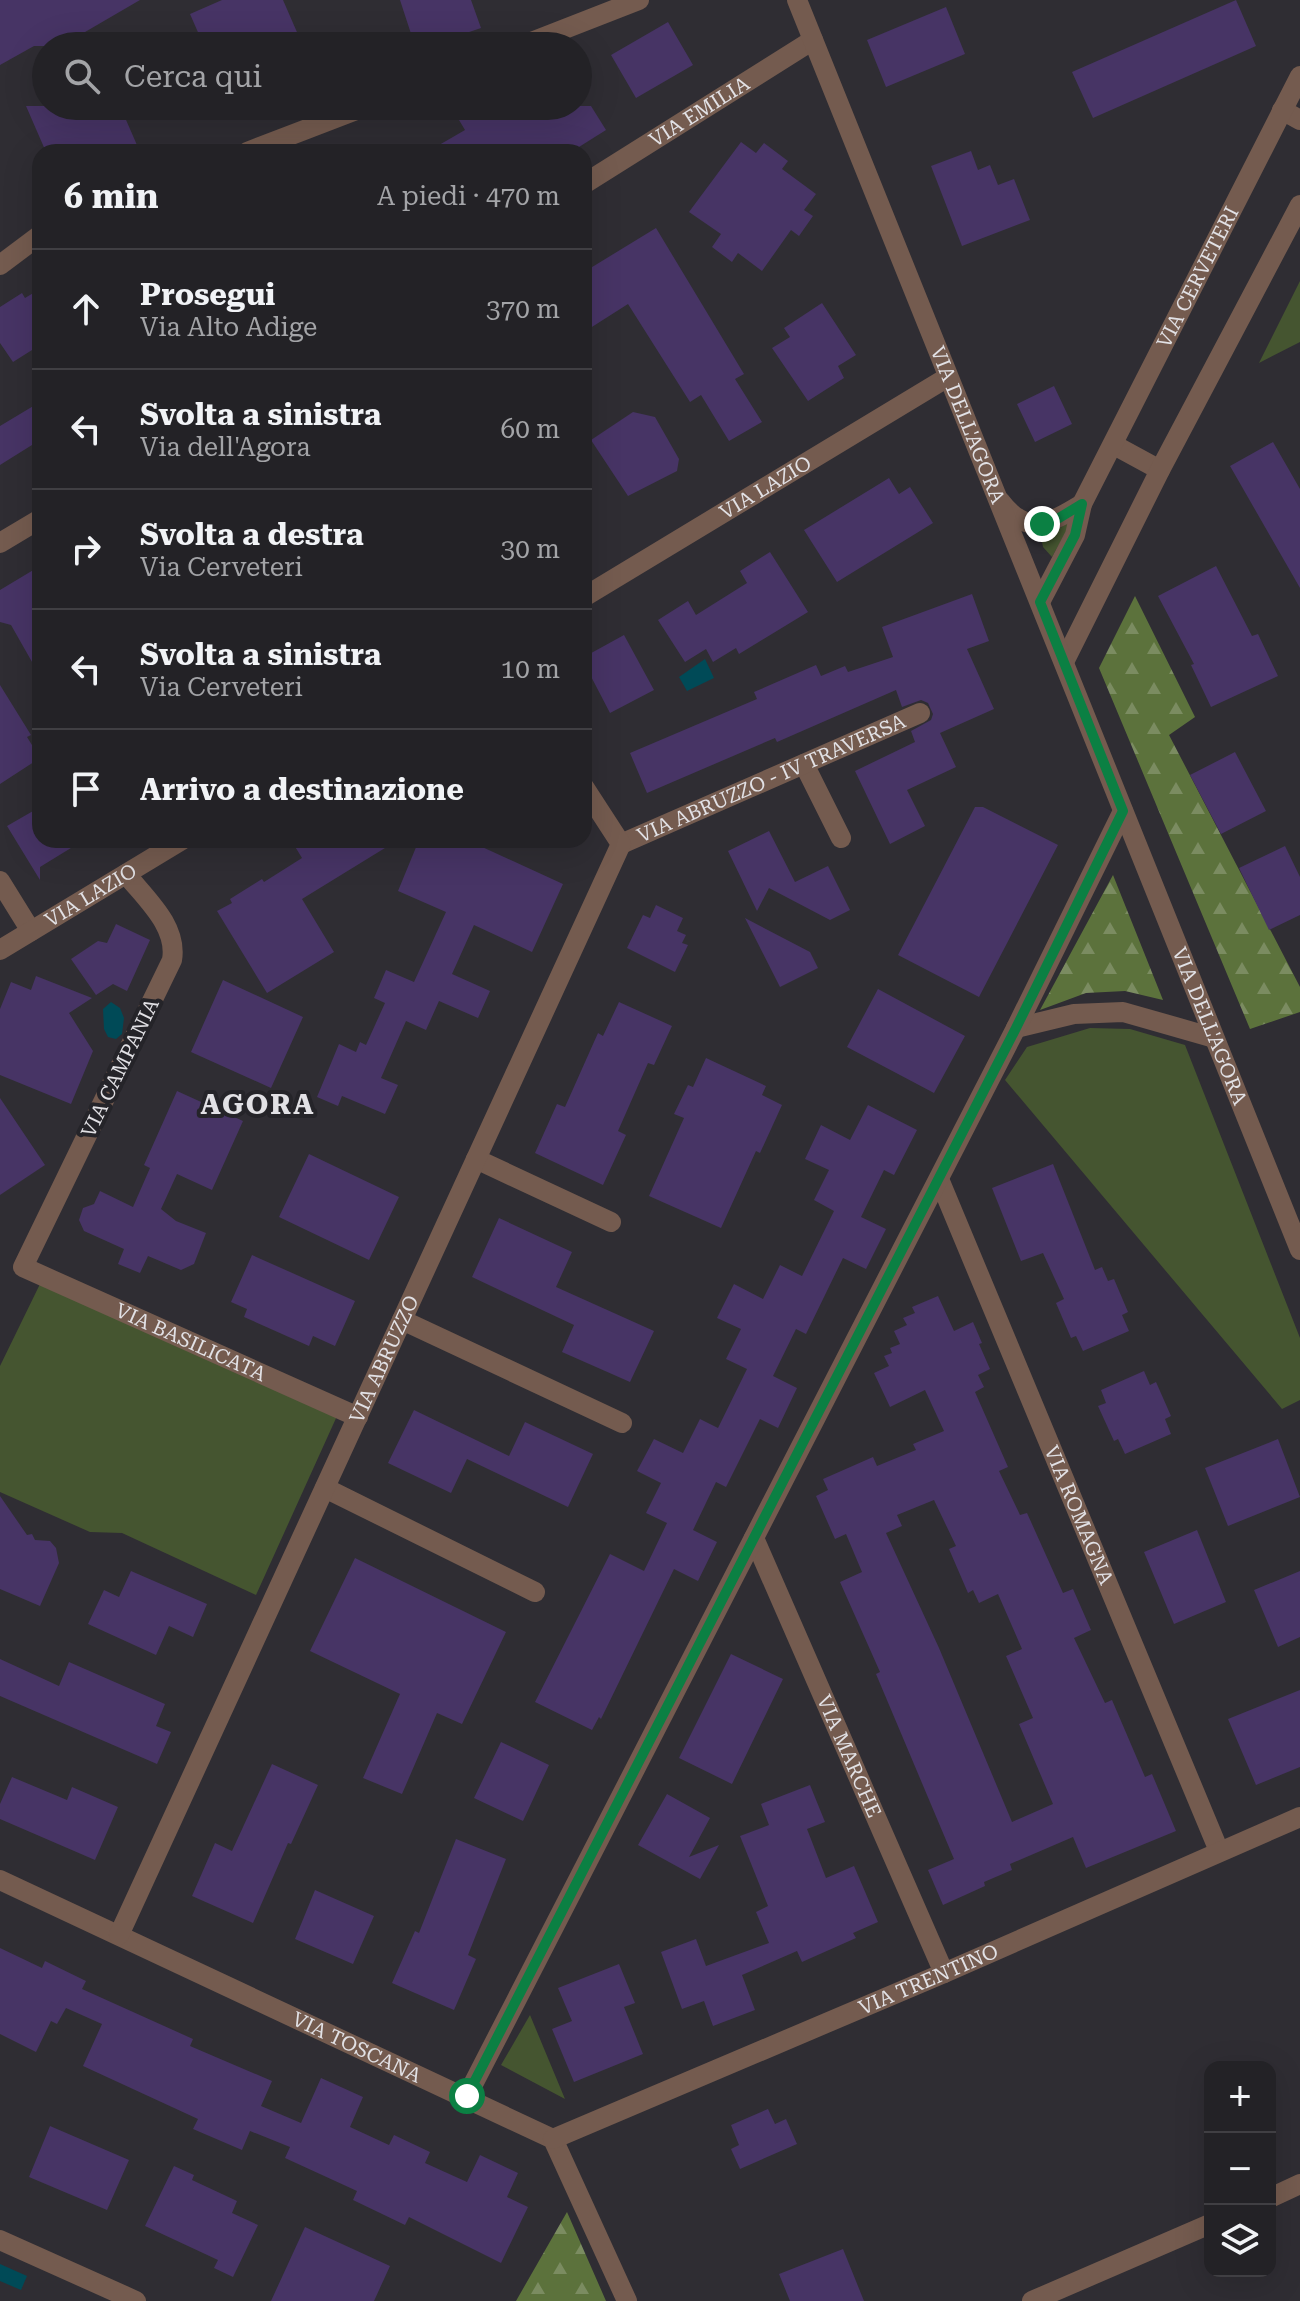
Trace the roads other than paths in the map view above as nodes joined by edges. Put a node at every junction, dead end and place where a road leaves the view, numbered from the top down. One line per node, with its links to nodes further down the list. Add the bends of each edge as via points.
1 (639, 0): 3 (street)
2 (797, 0): 4 (street, VIA DELL'AGORA)
3 (557, 32)
4 (813, 40): 9 (street, VIA EMILIA); 13 (street, VIA DELL'AGORA)
5 (1300, 76): 6 (street, VIA CERVETERI)
6 (1291, 115): 14 (street, VIA CERVETERI)
7 (330, 120): 8 (street)
8 (268, 144)
9 (592, 179)
10 (1300, 205): 15 (street)
11 (32, 241): 12 (street)
12 (0, 265)
13 (948, 377): 16 (street, VIA DELL'AGORA); 20 (street, VIA LAZIO)
14 (1114, 445): 15 (street); 17 (street, VIA CERVETERI)
15 (1160, 470): 22 (street)
16 (996, 496): 17 (street, via 1023,523 1042,524); 21 (street, VIA DELL'AGORA)
17 (1082, 504): 21 (street, VIA CERVETERI, via 1075,535)
18 (32, 524): 19 (street)
19 (0, 543)
20 (592, 592)
21 (1040, 602): 22 (street, VIA DELL'AGORA)
22 (1064, 662): 26 (street, VIA DELL'AGORA)
23 (920, 713): 24 (street, VIA ABRUZZO - IV TRAVERSA)
24 (804, 764): 27 (street); 28 (street, VIA ABRUZZO - IV TRAVERSA)
25 (592, 799): 28 (street)
26 (1123, 811): 34 (street); 35 (street, VIA DELL'AGORA)
27 (841, 838)
28 (621, 844): 36 (street, VIA ABRUZZO)
29 (169, 848): 30 (street, VIA LAZIO)
30 (126, 874): 32 (street, VIA LAZIO); 40 (street, VIA CAMPANIA, via 165,925 172,960)
31 (0, 881): 32 (street)
32 (31, 931): 33 (street, VIA LAZIO)
33 (0, 950)
34 (1016, 1028): 35 (street, via 1074,1014 1123,1012); 37 (street)
35 (1214, 1038): 39 (street, VIA DELL'AGORA)
36 (476, 1159): 38 (street); 41 (street, VIA ABRUZZO)
37 (939, 1179): 45 (street); 48 (street, VIA ROMAGNA)
38 (611, 1222)
39 (1300, 1250)
40 (23, 1267): 42 (street, VIA BASILICATA)
41 (402, 1320): 42 (street, VIA ABRUZZO); 43 (street)
42 (358, 1417): 44 (street, VIA ABRUZZO)
43 (622, 1423)
44 (325, 1488): 46 (street); 50 (street, VIA ABRUZZO)
45 (754, 1538): 51 (street, VIA MARCHE); 52 (street)
46 (535, 1592)
47 (1300, 1817): 48 (street, VIA TRENTINO)
48 (1219, 1851): 51 (street, VIA TRENTINO)
49 (0, 1880): 50 (street, VIA TOSCANA)
50 (119, 1935): 52 (street, VIA TOSCANA)
51 (944, 1973): 53 (street, VIA TRENTINO)
52 (467, 2096): 53 (street, VIA TOSCANA)
53 (553, 2139): 59 (street)
54 (1300, 2184): 55 (street)
55 (1276, 2195)
56 (1204, 2227): 60 (street)
57 (0, 2240): 58 (street)
58 (136, 2301)
59 (627, 2301)
60 (1032, 2301)

